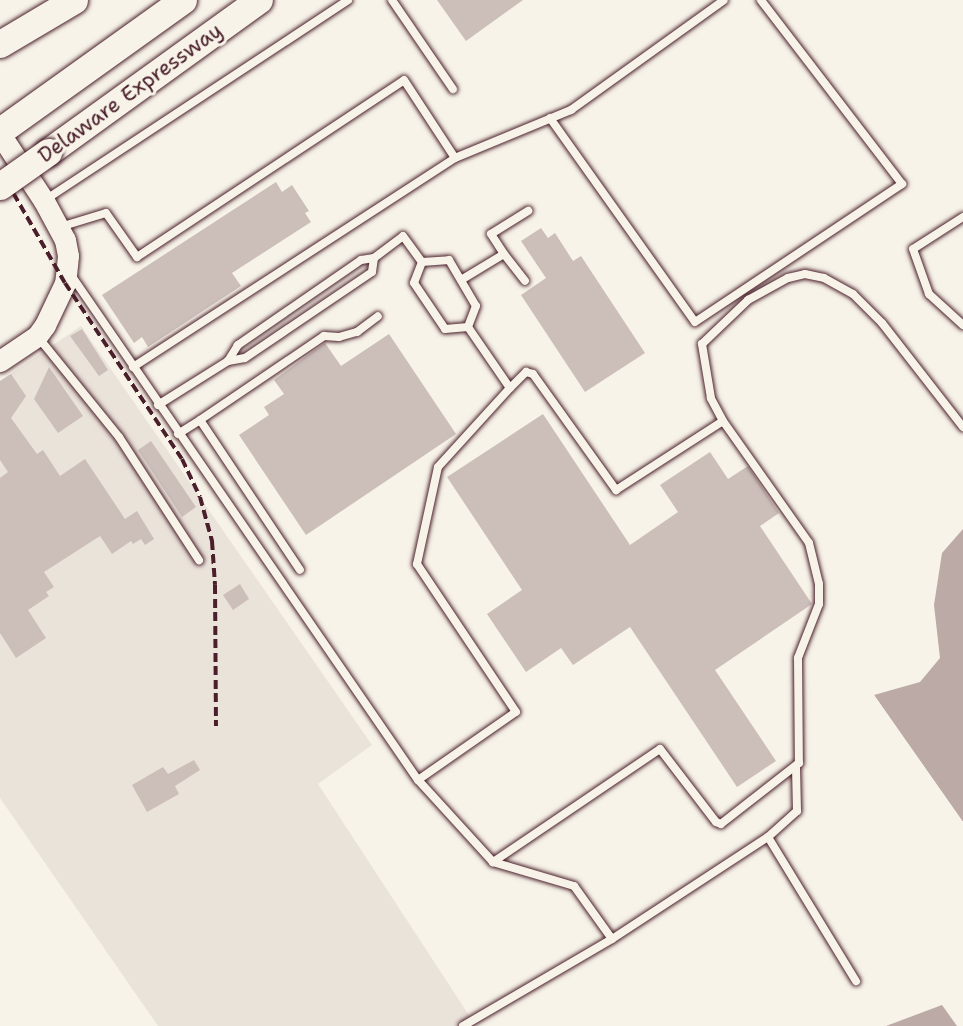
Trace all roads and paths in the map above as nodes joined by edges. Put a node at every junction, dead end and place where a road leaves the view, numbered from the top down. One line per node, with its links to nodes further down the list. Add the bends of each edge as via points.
1 (74, 0): 8 (highway)
2 (183, 0): 11 (highway, Delaware Expressway)
3 (259, 0): 13 (highway, Delaware Expressway, bridge)
4 (348, 0): 14 (lane)
5 (392, 0): 9 (lane)
6 (724, 0): 10 (lane, via 571,110)
7 (761, 0): 10 (lane, via 902,184 695,322)
8 (0, 44)
9 (453, 89)
10 (550, 118): 12 (lane)
11 (7, 127): 14 (main road, via 27,174)
12 (455, 158): 17 (lane, via 404,80 137,257 106,213); 30 (lane)
13 (0, 186)
14 (44, 201): 17 (main road)
15 (528, 211): 18 (lane, via 491,234)
16 (963, 217): 25 (lane, via 913,249 929,294)
17 (58, 228): 21 (main road, via 66,244)
18 (504, 254): 22 (lane); 23 (lane)
19 (374, 258): 20 (lane, via 403,236); 29 (lane, via 362,260 238,345); 29 (lane, via 372,272 245,358)
20 (422, 262): 22 (lane, via 449,260); 26 (lane, via 414,283 445,329)
21 (67, 269): 27 (main road, via 56,308); 30 (lane)
22 (460, 280): 26 (lane, via 476,306)
23 (525, 281)
24 (378, 316): 33 (lane, via 357,332 324,336)
25 (963, 325)
26 (468, 327): 31 (lane)
27 (37, 336): 28 (main road); 37 (lane, via 119,437)
28 (0, 361)
29 (228, 361): 32 (lane)
30 (133, 367): 32 (lane)
31 (510, 388): 34 (lane, via 525,372 533,374 616,490); 40 (lane, via 438,467 417,564 516,711)
32 (158, 405): 36 (lane)
33 (200, 420): 36 (lane); 38 (lane)
34 (723, 421): 35 (lane, via 711,398 702,344 748,300 788,278 805,274 824,278 853,294 882,323); 39 (lane, via 809,543 819,584 815,618 798,658)
35 (963, 427)
36 (178, 434): 40 (lane)
37 (199, 560)
38 (300, 570)
39 (796, 768): 41 (lane, via 797,811); 42 (lane, via 721,824 660,749)
40 (418, 780): 42 (lane)
41 (768, 837): 43 (lane); 44 (lane)
42 (493, 862): 43 (lane, via 574,886)
43 (612, 939): 45 (lane)
44 (856, 981)
45 (463, 1026)

